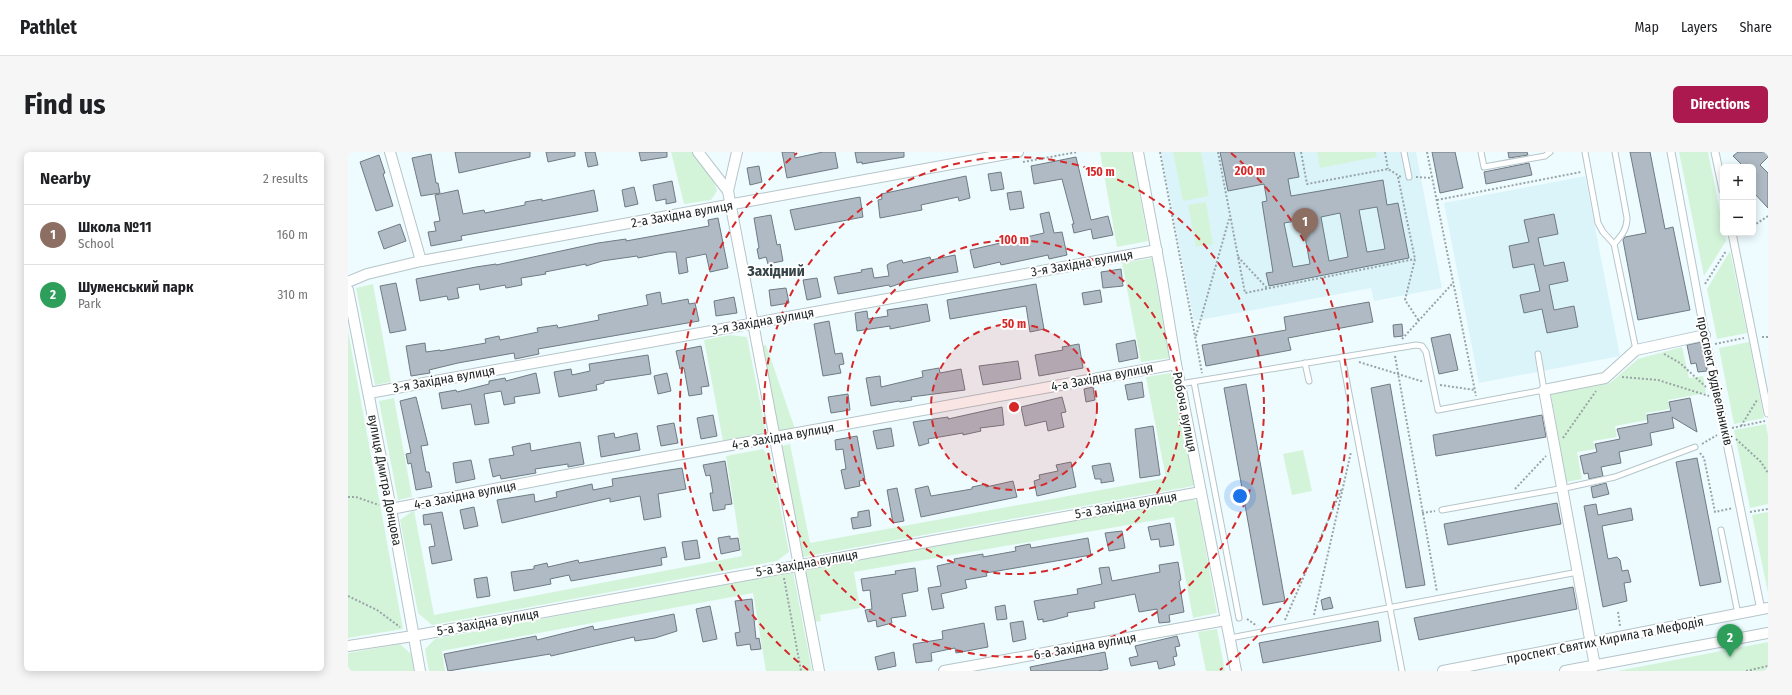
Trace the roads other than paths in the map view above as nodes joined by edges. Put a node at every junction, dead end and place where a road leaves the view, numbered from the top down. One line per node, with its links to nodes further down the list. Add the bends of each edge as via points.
1 (390, 152): 20 (street)
2 (698, 152): 15 (street)
3 (737, 152): 15 (street)
4 (1018, 152): 16 (street, 2-а Західна вулиця)
5 (1138, 152): 19 (street, Робоча вулиця)
6 (1404, 152): 14 (lane)
7 (1481, 152): 8 (lane, via 1484,167 1546,156)
8 (1550, 152)
9 (1585, 152): 18 (lane, via 1598,223)
10 (1615, 152): 18 (lane, via 1628,218 1624,232)
11 (1671, 152): 24 (street, проспект Будівельників)
12 (1715, 152): 13 (street)
13 (1720, 176)
14 (1409, 177)
15 (728, 191): 16 (street)
16 (730, 205): 20 (street, 2-а Західна вулиця); 23 (street)
17 (1732, 236): 35 (street)
18 (1614, 244): 25 (lane)
19 (1157, 250): 23 (street, 3-я Західна вулиця); 29 (street, Робоча вулиця)
20 (421, 261): 21 (street, 2-а Західна вулиця, via 367,274)
21 (348, 282)
22 (348, 290): 34 (street, вулиця Дмитра Донцова)
23 (753, 322): 34 (street, 3-я Західна вулиця); 36 (street)
24 (1705, 335): 25 (street); 46 (street, проспект Будівельників)
25 (1636, 350): 33 (street, via 1607,377)
26 (1538, 354): 33 (lane)
27 (1342, 357): 28 (lane); 33 (lane, via 1422,346 1426,352 1438,410); 45 (lane)
28 (1305, 363): 30 (lane); 31 (lane)
29 (1176, 364): 32 (street, Робоча вулиця); 36 (street, 4-а Західна вулиця)
30 (1194, 382): 32 (lane); 48 (lane)
31 (1309, 382)
32 (1180, 384): 39 (street, Робоча вулиця)
33 (1544, 390): 38 (street)
34 (369, 393): 40 (street, вулиця Дмитра Донцова)
35 (1768, 413)
36 (775, 438): 40 (street, 4-а Західна вулиця); 43 (street)
37 (1696, 447): 38 (lane, via 1615,477)
38 (1562, 488): 41 (lane); 44 (street)
39 (1201, 492): 43 (street, 5-а Західна вулиця); 49 (street, Робоча вулиця)
40 (392, 509): 51 (street, вулиця Дмитра Донцова)
41 (1442, 510)
42 (1721, 530): 47 (lane)
43 (799, 565): 51 (street, 5-а Західна вулиця); 57 (street)
44 (1578, 572): 45 (lane); 53 (street)
45 (1390, 607): 52 (lane); 60 (lane)
46 (1765, 609): 47 (street, проспект Святих Кирила та Мефодія)
47 (1738, 614): 53 (street, проспект Святих Кирила та Мефодія)
48 (1238, 615)
49 (1226, 620): 52 (street, Робоча вулиця); 58 (street, 6-а Західна вулиця)
50 (1768, 633): 55 (street)
51 (413, 636): 54 (street, 5-а Західна вулиця); 56 (street, вулиця Дмитра Донцова)
52 (1230, 638): 59 (street, Робоча вулиця)
53 (1590, 643): 55 (street); 61 (street, проспект Святих Кирила та Мефодія)
54 (348, 646)
55 (1595, 666): 62 (street)
56 (420, 671)
57 (819, 671)
58 (944, 671)
59 (1236, 671)
60 (1402, 671)
61 (1443, 671)
62 (1565, 671)

